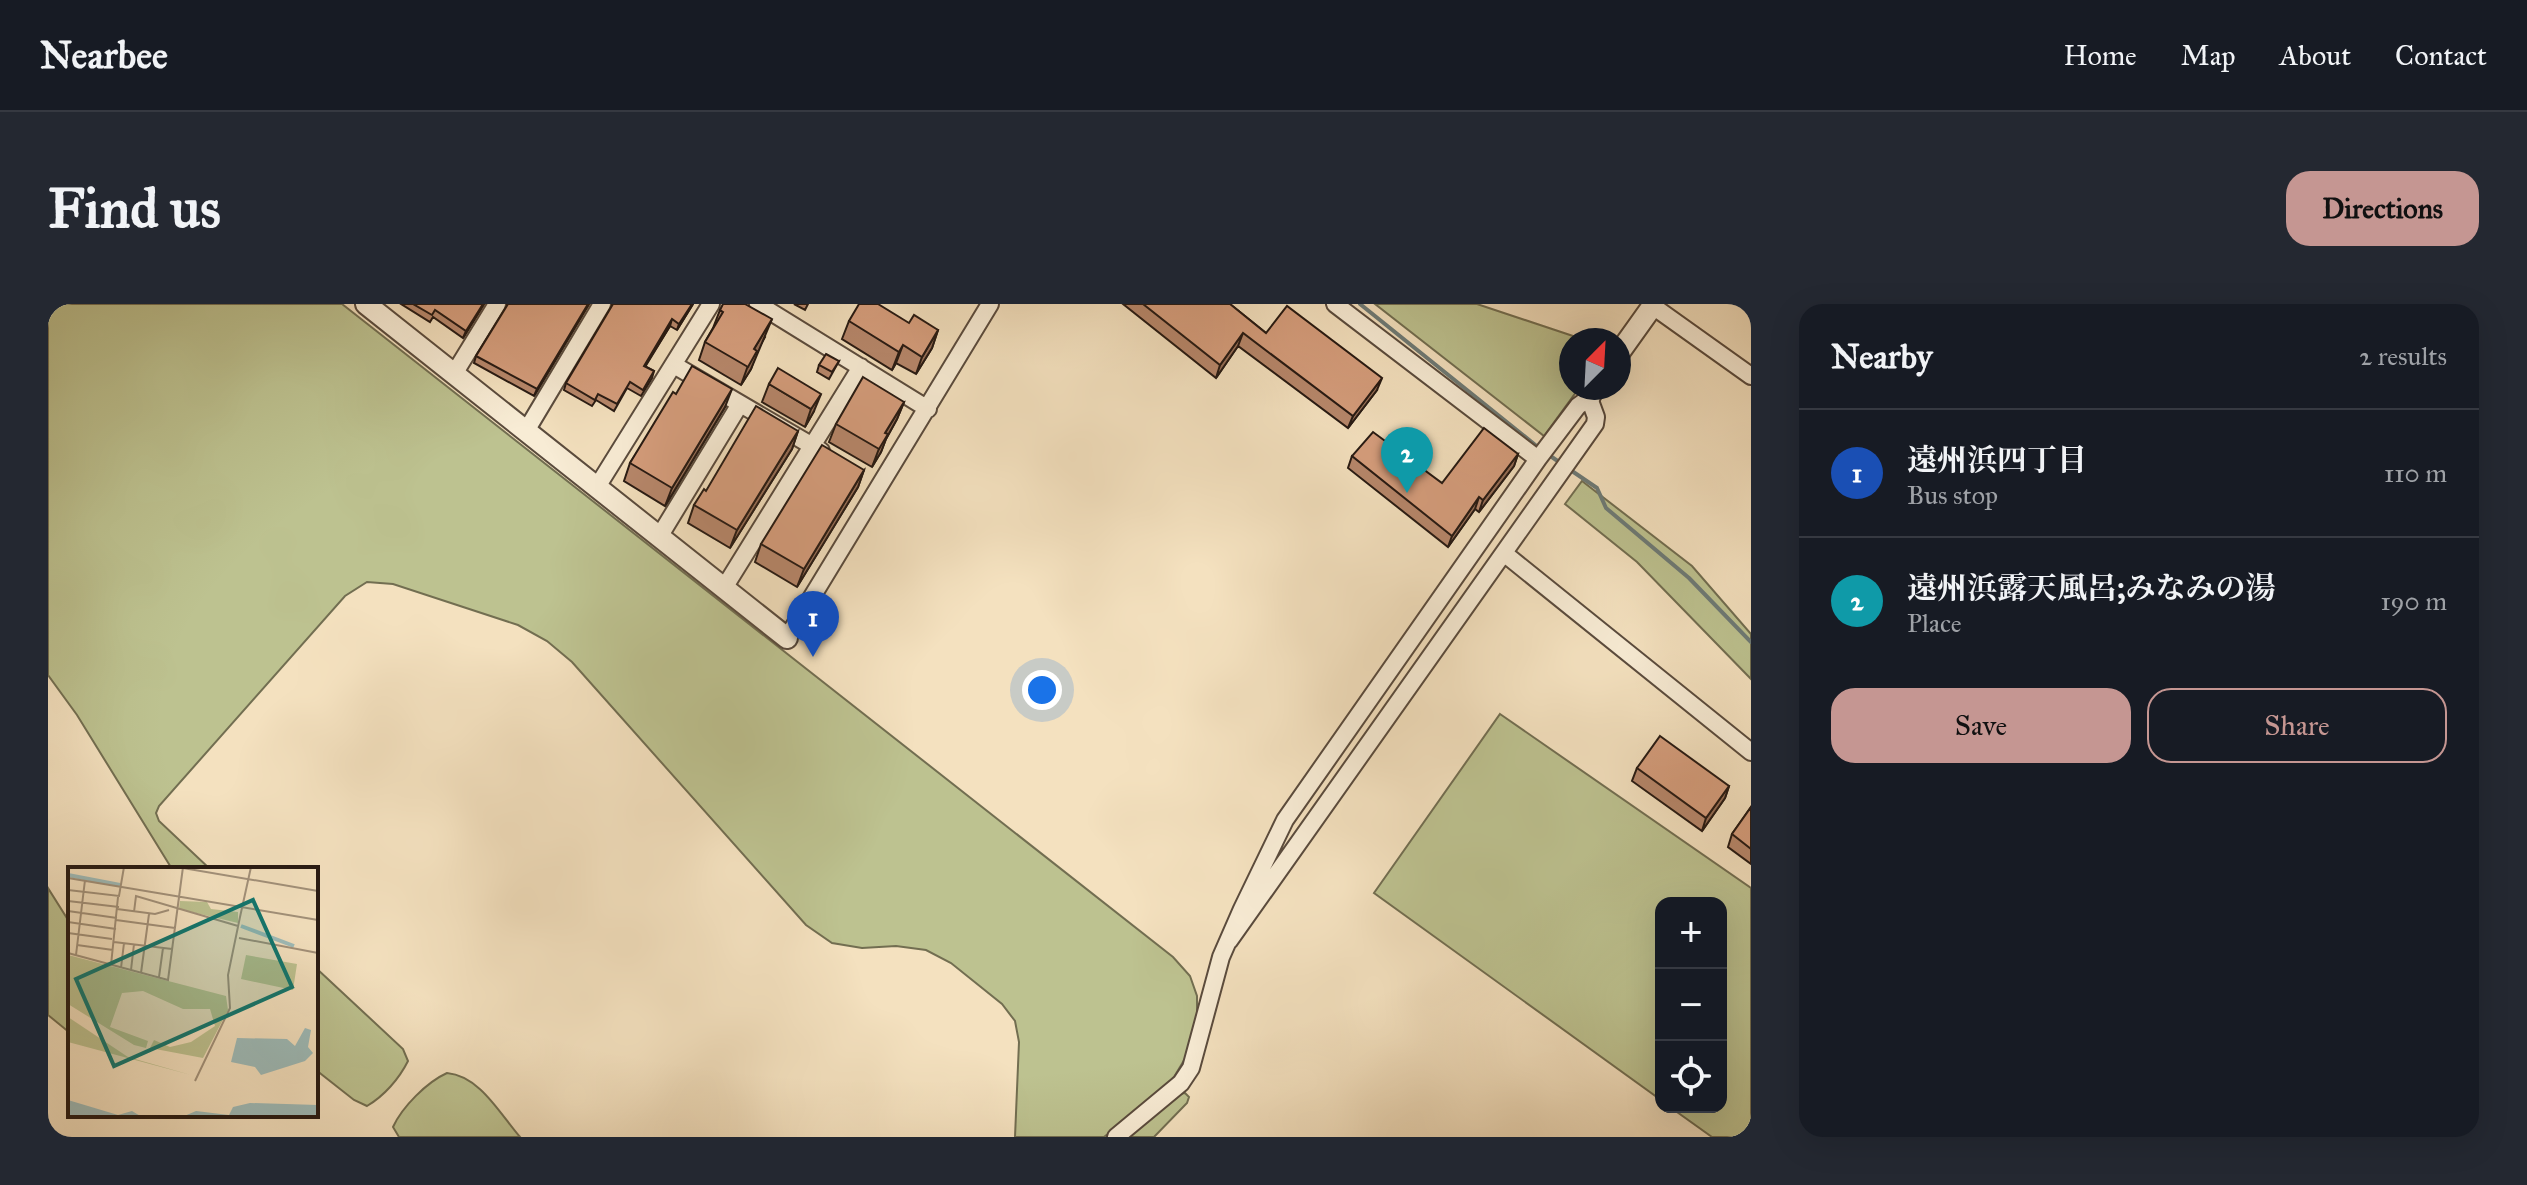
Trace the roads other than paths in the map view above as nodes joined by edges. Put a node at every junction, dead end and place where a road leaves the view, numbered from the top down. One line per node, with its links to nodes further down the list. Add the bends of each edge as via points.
1 (497, 304): 12 (street)
2 (602, 304): 18 (street)
3 (711, 304): 10 (street)
4 (758, 304): 11 (street)
5 (990, 304): 17 (street)
6 (1335, 304): 20 (street)
7 (1652, 305): 9 (street); 13 (street)
8 (380, 307): 12 (street)
9 (1631, 336)
10 (674, 365): 16 (street); 22 (street)
11 (861, 367): 17 (street); 19 (street)
12 (454, 374): 18 (street)
13 (1751, 376)
14 (1584, 400): 20 (street)
15 (1592, 400): 24 (street, via 1595,424)
16 (740, 404): 19 (street); 23 (street)
17 (928, 409): 26 (street, via 874,482)
18 (526, 431): 22 (street)
19 (814, 446): 21 (street); 25 (street)
20 (1538, 459): 28 (street, via 1285,820)
21 (841, 462)
22 (597, 487): 23 (street)
23 (659, 537): 25 (street)
24 (1505, 554): 27 (street); 28 (street)
25 (724, 588): 26 (street)
26 (787, 638)
27 (1751, 752)
28 (1229, 941): 29 (street, via 1191,1068 1181,1083)
29 (1116, 1137)

